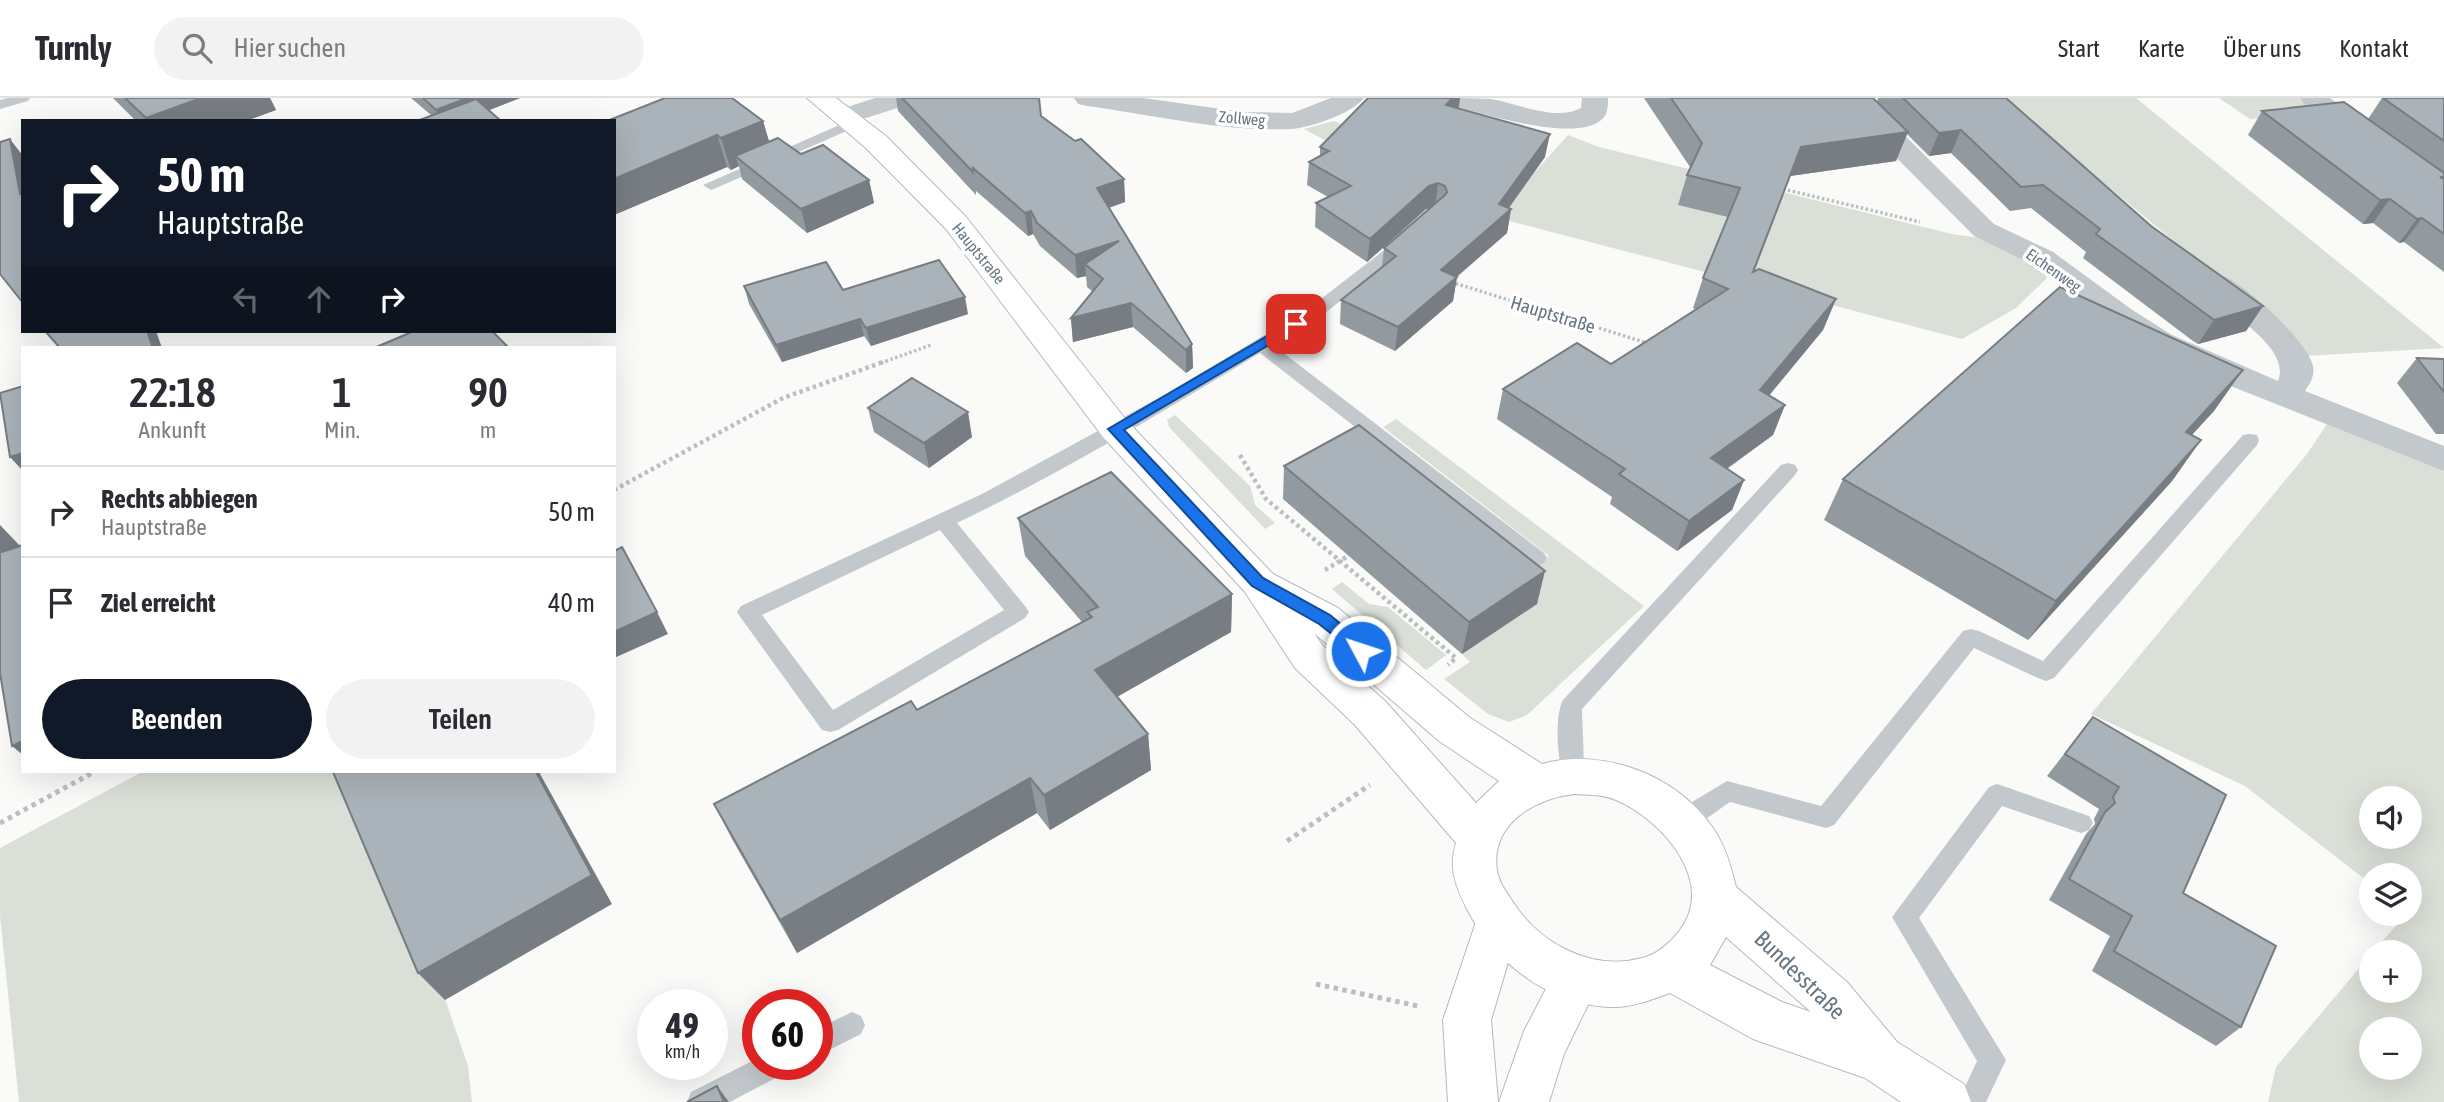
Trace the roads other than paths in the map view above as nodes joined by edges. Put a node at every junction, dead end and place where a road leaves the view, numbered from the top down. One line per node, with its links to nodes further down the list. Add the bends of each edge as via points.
1 (23, 98): 10 (lane)
2 (820, 98): 11 (main road, Hauptstraße)
3 (901, 98): 11 (street)
4 (1087, 98): 5 (street, Zollweg, via 1243,120 1294,121)
5 (1351, 98)
6 (1455, 98): 7 (street, via 1544,119 1578,121 1594,111)
7 (1595, 98)
8 (2313, 98): 13 (street)
9 (1855, 101): 17 (street, Eichenweg, via 1984,230 2042,258 2161,342)
10 (0, 105)
11 (848, 120): 12 (lane); 18 (main road, Hauptstraße, via 956,223)
12 (711, 184)
13 (2444, 193)
14 (1414, 233): 16 (lane, via 1314,313)
15 (2199, 269): 17 (street, via 2270,328 2294,358 2297,376)
16 (1261, 345): 18 (lane); 23 (lane)
17 (2286, 395): 20 (street, Eichenweg)
18 (1115, 429): 22 (lane); 24 (main road, Hauptstraße)
19 (2250, 440): 26 (lane, via 2046,672 1971,636 1826,818 1727,790)
20 (2444, 458)
21 (1788, 470): 25 (lane, via 1571,706 1570,746)
22 (944, 521): 22 (lane, via 748,612 830,723 1018,612)
23 (1537, 558)
24 (1258, 582): 25 (main road, Hauptstraße, via 1324,619 1454,729); 28 (main road, Hauptstraße, via 1309,657 1370,713)
25 (1554, 779): 26 (main road, via 1612,780 1648,796); 28 (main road, via 1503,801 1491,814)
26 (1680, 821): 29 (main road, via 1699,844 1711,871)
27 (2081, 823): 41 (lane, via 1997,794 1905,917 1992,1060)
28 (1480, 839): 30 (main road, via 1473,866)
29 (1715, 898): 31 (main road, via 1700,942); 35 (main road, Bundesstraße, via 1830,998)
30 (1497, 922): 32 (main road, via 1544,964); 38 (main road, via 1467,1020)
31 (1672, 969): 32 (main road, via 1611,986); 35 (main road, Bundesstraße, via 1770,1022)
32 (1577, 978): 39 (main road, via 1541,1048)
33 (852, 1025): 34 (lane)
34 (833, 1035)
35 (1879, 1059): 40 (main road, Bundesstraße)
36 (744, 1080): 37 (lane)
37 (701, 1102)
38 (1474, 1102)
39 (1524, 1102)
40 (1946, 1102)
41 (1972, 1102)

